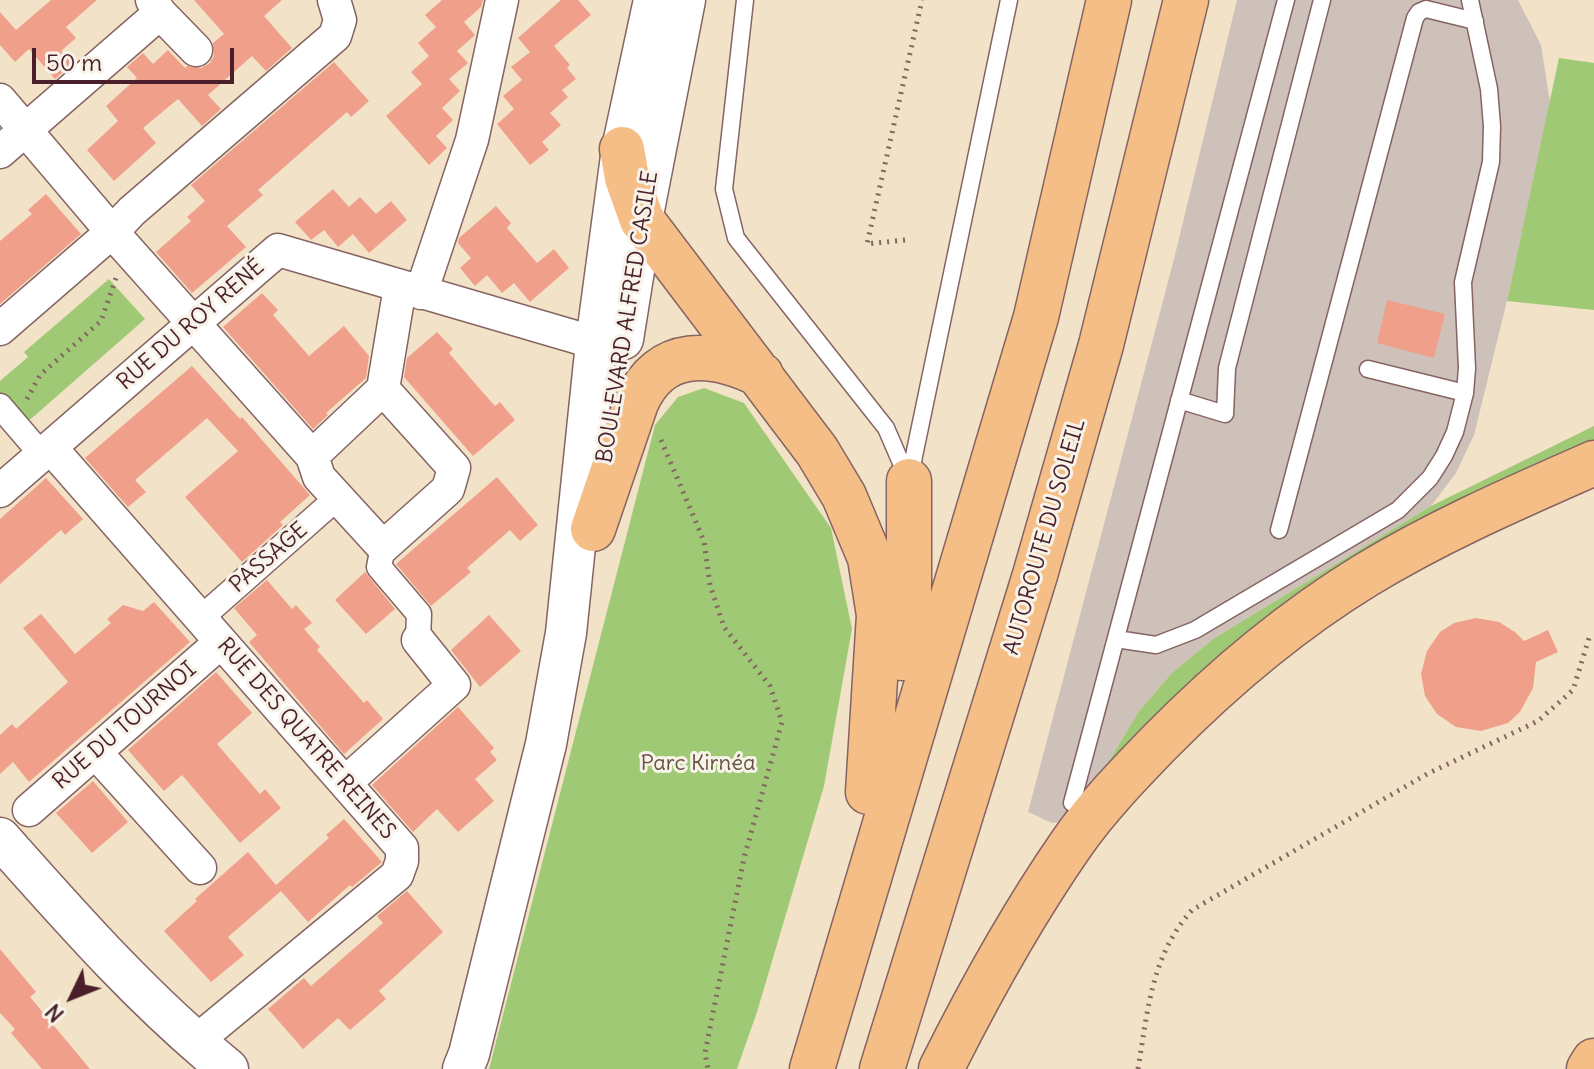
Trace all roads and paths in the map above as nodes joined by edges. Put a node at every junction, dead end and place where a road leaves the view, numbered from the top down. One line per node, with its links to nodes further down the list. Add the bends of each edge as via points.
1 (334, 0): 22 (street, via 340,20 335,36 132,211)
2 (502, 0): 23 (street, via 472,140)
3 (654, 0): 18 (street, BOULEVARD ALFRED CASILE)
4 (685, 0): 20 (street, BOULEVARD ALFRED CASILE)
5 (745, 0): 37 (lane, via 724,189 730,223 736,238 886,428)
6 (922, 0): 21 (path, via 867,244)
7 (1009, 0): 37 (lane)
8 (1109, 0): 55 (main road, via 1036,317)
9 (1186, 0): 62 (main road, AUTOROUTE DU SOLEIL, via 1088,391)
10 (1286, 0): 31 (lane)
11 (1322, 0): 31 (lane, via 1227,368 1225,414)
12 (1470, 0): 14 (lane)
13 (156, 7): 15 (street); 17 (street)
14 (1475, 21): 30 (lane, via 1492,126 1491,162 1463,282); 41 (lane, via 1426,9 1415,18)
15 (196, 50)
16 (0, 100): 17 (street)
17 (25, 130): 19 (street); 22 (street)
18 (622, 149): 20 (main road); 26 (street, BOULEVARD ALFRED CASILE)
19 (0, 152)
20 (642, 220): 28 (main road); 40 (street, BOULEVARD ALFRED CASILE)
21 (905, 240)
22 (122, 243): 24 (street); 25 (street); 32 (path, via 101,321 40,375)
23 (410, 290): 24 (street, RUE DU ROY RENÉ, via 278,250); 26 (street, RUE DU ROY RENÉ); 29 (street)
24 (192, 323): 34 (street, RUE DU ROY RENÉ); 35 (street)
25 (0, 329)
26 (596, 343): 44 (street, BOULEVARD ALFRED CASILE)
27 (1368, 369): 30 (lane)
28 (761, 375): 40 (main road, via 696,356 660,371 640,392); 50 (main road, via 844,496 870,558 879,615)
29 (383, 389): 35 (street); 42 (street, via 454,468 448,489)
30 (1465, 393): 46 (lane, via 1444,456 1398,510 1195,630 1156,645)
31 (1179, 400): 46 (lane)
32 (7, 414): 34 (street)
33 (658, 429): 60 (path, via 704,541 710,585 724,627 770,686 782,722 744,858 705,1053)
34 (47, 452): 38 (street, RUE DU ROY RENÉ); 43 (street, RUE DES QUATRE REINES)
35 (312, 456): 39 (street, via 319,477)
36 (1594, 463): 63 (main road, via 1505,502 1365,575 1252,655 1193,708 1072,843 1005,950)
37 (909, 481): 50 (main road, via 904,649)
38 (0, 491)
39 (337, 498): 42 (street); 43 (street, PASSAGE)
40 (593, 529): 44 (street, BOULEVARD ALFRED CASILE)
41 (1279, 530)
42 (383, 547): 47 (street, via 379,567 419,614)
43 (211, 630): 48 (street, RUE DU TOURNOI); 49 (street, RUE DES QUATRE REINES)
44 (566, 633): 58 (street, BOULEVARD ALFRED CASILE, via 546,744)
45 (1589, 638): 64 (path, via 1573,690 1538,721 1427,774 1192,910 1173,931 1155,972)
46 (1116, 639): 51 (lane)
47 (418, 640): 49 (street, via 454,685)
48 (96, 753): 52 (street, RUE DU TOURNOI); 54 (street)
49 (345, 783): 56 (street, RUE DES QUATRE REINES, via 402,848 397,875)
50 (868, 792): 55 (main road)
51 (1072, 803)
52 (29, 810)
53 (0, 838): 56 (street, via 98,948)
54 (200, 868)
55 (832, 1009): 61 (main road)
56 (195, 1042): 59 (street)
57 (1594, 1061): 65 (main road)
58 (467, 1064)
59 (228, 1069)
60 (708, 1069)
61 (812, 1069)
62 (882, 1069)
63 (941, 1069)
64 (1138, 1069)
65 (1589, 1069)

